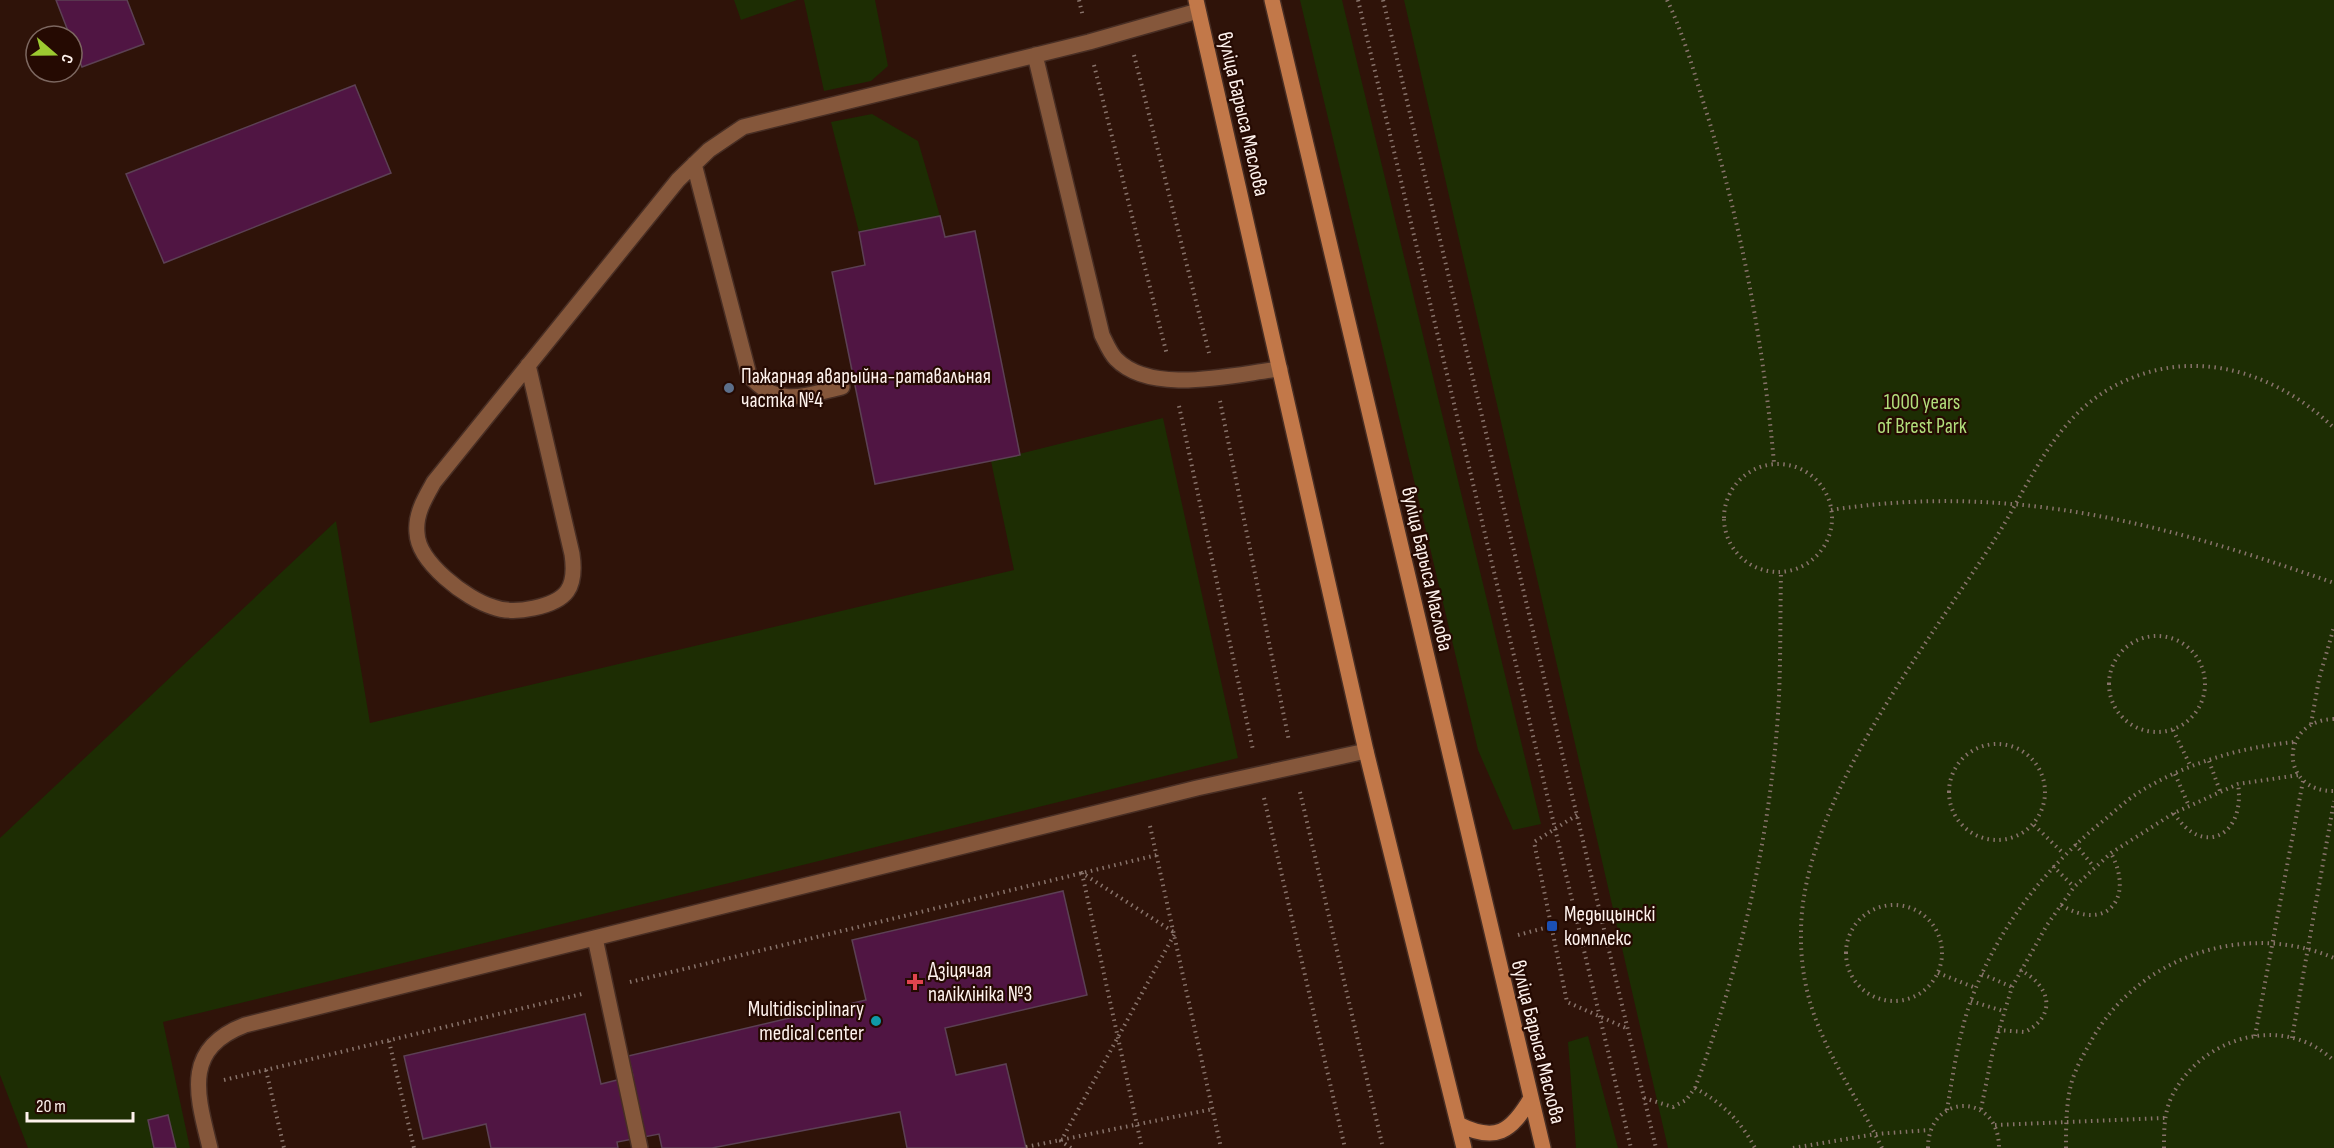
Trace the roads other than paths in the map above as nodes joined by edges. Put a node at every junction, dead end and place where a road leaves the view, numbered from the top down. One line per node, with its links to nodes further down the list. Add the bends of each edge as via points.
1 (1272, 0): 10 (main road, вуліца Барыса Маслова)
2 (1197, 5): 3 (lane, via 1128,30); 6 (main road, вуліца Барыса Маслова)
3 (1035, 55): 4 (lane, via 743,127); 6 (lane, via 1102,335 1116,360 1148,377 1173,381)
4 (694, 164): 5 (lane); 7 (lane, via 749,375 766,392 788,397)
5 (528, 365): 5 (lane, via 434,482 417,520 422,553 436,570 481,602 508,610 530,609 560,599 574,572)
6 (1280, 369): 8 (main road, вуліца Барыса Маслова)
7 (842, 387)
8 (1366, 751): 9 (lane, via 1258,773); 11 (main road, вуліца Барыса Маслова)
9 (595, 938): 12 (lane, via 237,1028 216,1041 199,1069 198,1087); 13 (lane)
10 (1531, 1098): 11 (main road, via 1518,1120 1507,1129 1492,1134); 15 (main road, вуліца Барыса Маслова)
11 (1458, 1124): 14 (main road, вуліца Барыса Маслова)
12 (210, 1148)
13 (640, 1148)
14 (1464, 1148)
15 (1543, 1148)

